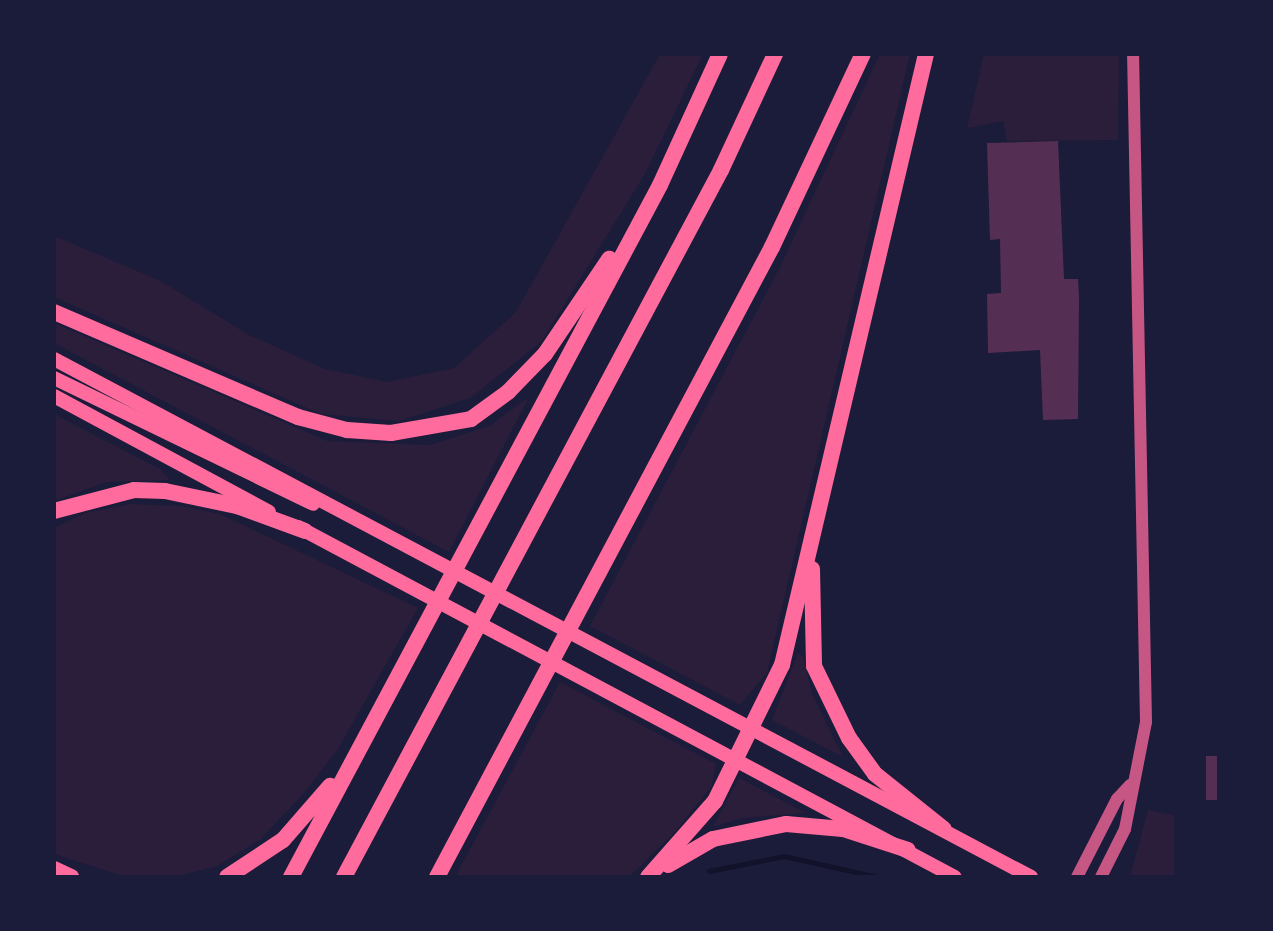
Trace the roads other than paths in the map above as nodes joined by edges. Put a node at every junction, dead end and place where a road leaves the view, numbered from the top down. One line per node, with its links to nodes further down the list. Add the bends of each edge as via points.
1 (720, 54): 6 (highway)
2 (775, 54): 25 (highway, via 721,170)
3 (863, 54): 26 (highway, via 772,247)
4 (926, 54): 14 (highway)
5 (1133, 54): 18 (street, via 1146,722)
6 (660, 185): 7 (highway, via 545,354 508,392 471,419 431,429 347,430 298,417); 16 (highway)
7 (54, 312)
8 (54, 359): 13 (main road)
9 (54, 378): 13 (main road, via 281,492)
10 (54, 396): 12 (main road)
11 (54, 511): 12 (highway, via 102,496 165,491 237,506)
12 (305, 531): 17 (main road)
13 (381, 531): 15 (main road)
14 (812, 543): 15 (highway, via 782,665); 19 (highway, via 814,666 849,738 875,774)
15 (748, 726): 17 (highway); 19 (main road)
16 (364, 739): 23 (highway, via 303,820 262,857); 24 (highway)
17 (735, 758): 20 (main road); 27 (highway, via 715,801)
18 (1130, 785): 30 (street, via 1117,799); 31 (street, via 1125,829)
19 (944, 829): 29 (main road)
20 (908, 850): 27 (highway, via 843,829 786,824 713,839); 28 (main road)
21 (54, 869): 22 (highway)
22 (71, 877)
23 (227, 877)
24 (291, 877)
25 (344, 877)
26 (437, 877)
27 (649, 877)
28 (955, 877)
29 (1031, 877)
30 (1077, 877)
31 (1101, 877)

